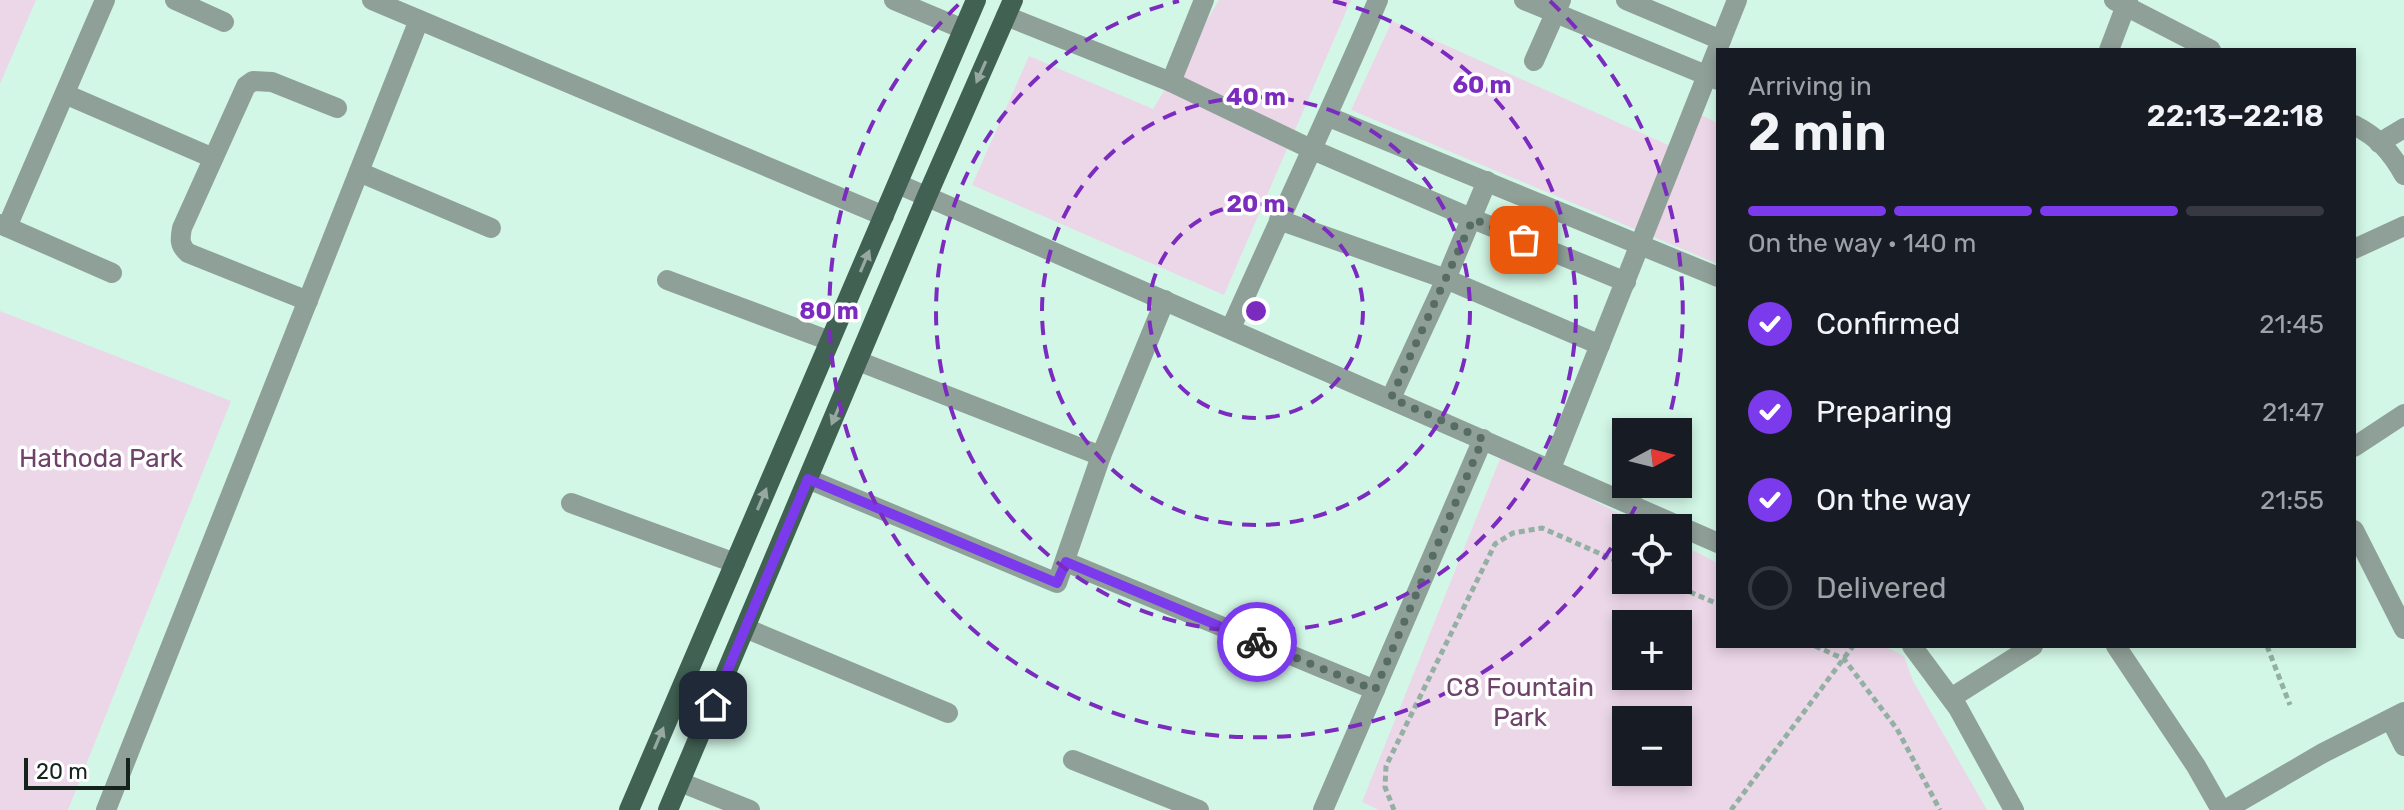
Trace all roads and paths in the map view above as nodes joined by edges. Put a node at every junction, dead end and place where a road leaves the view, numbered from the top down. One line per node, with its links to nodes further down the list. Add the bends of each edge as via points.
1 (105, 0): 24 (street)
2 (175, 0): 15 (street)
3 (372, 0): 14 (street)
4 (894, 0): 16 (street)
5 (976, 0): 16 (main road)
6 (1204, 0): 23 (street)
7 (1378, 0): 26 (street)
8 (1524, 0): 12 (street)
9 (1626, 0): 17 (street)
10 (1737, 0): 17 (street)
11 (2123, 2): 19 (street); 20 (street)
12 (1559, 7): 21 (street); 22 (street)
13 (1009, 8): 23 (street); 36 (main road, one-way to 36)
14 (419, 20): 32 (street); 37 (street)
15 (224, 22)
16 (963, 29): 35 (main road)
17 (1721, 40): 18 (street)
18 (1719, 48)
19 (2110, 48)
20 (2207, 48)
21 (1534, 61)
22 (1713, 77): 43 (street)
23 (1171, 82): 30 (street)
24 (65, 94): 31 (street); 40 (street)
25 (337, 108): 31 (street, via 272,82 253,81)
26 (1329, 117): 30 (street); 34 (street)
27 (2356, 126): 29 (street)
28 (2404, 128): 29 (street)
29 (2379, 143): 33 (street)
30 (1313, 150): 38 (street); 39 (street)
31 (213, 158): 51 (street, via 182,228 182,247)
32 (359, 172): 42 (street); 51 (street)
33 (2404, 175)
34 (1487, 181): 38 (street); 43 (street)
35 (898, 184): 36 (street); 37 (main road)
36 (927, 196): 50 (street); 55 (main road)
37 (884, 216): 53 (main road, one-way to 37)
38 (1473, 219): 47 (street); 49 (street)
39 (1279, 220): 47 (street); 52 (street)
40 (3, 225): 45 (street)
41 (2404, 226): 44 (street)
42 (491, 228)
43 (1640, 243): 46 (street); 49 (street)
44 (2356, 248)
45 (112, 273)
46 (1716, 276)
47 (1446, 279): 54 (street); 56 (street)
48 (667, 280): 53 (street)
49 (1626, 282): 54 (street)
50 (1165, 300): 52 (street); 60 (street)
51 (308, 301): 88 (street)
52 (1231, 328): 56 (street)
53 (830, 341): 68 (main road, one-way to 53)
54 (1600, 345): 61 (street)
55 (858, 361): 60 (street); 62 (main road, one-way to 62)
56 (1391, 398): 58 (street)
57 (2404, 414): 59 (street)
58 (1483, 439): 61 (street); 80 (street)
59 (2356, 446)
60 (1101, 456): 67 (street)
61 (1551, 468): 65 (street)
62 (808, 479): 67 (street, via 1057,583); 71 (main road)
63 (571, 503): 68 (street)
64 (2356, 534): 72 (street)
65 (1716, 542)
66 (1612, 559): 94 (path, via 1542,528 1513,533 1495,544 1386,766 1385,787)
67 (1066, 562): 80 (street)
68 (735, 563): 89 (main road, one-way to 68)
69 (1692, 593): 70 (path)
70 (1716, 603)
71 (745, 628): 83 (street); 87 (main road)
72 (2404, 629)
73 (1819, 648): 79 (path)
74 (1852, 648): 79 (path)
75 (1914, 648): 81 (street)
76 (2030, 648): 81 (street)
77 (2117, 648): 98 (street)
78 (2268, 648): 82 (path)
79 (1844, 659): 95 (path); 96 (path, via 1897,729)
80 (1375, 690): 93 (street)
81 (1951, 698): 97 (street)
82 (2290, 705)
83 (948, 713)
84 (2397, 716): 85 (street); 98 (street)
85 (2404, 746)
86 (1073, 760): 92 (street)
87 (680, 782): 90 (main road); 91 (street)
88 (106, 810)
89 (629, 810)
90 (668, 810)
91 (750, 810)
92 (1199, 810)
93 (1323, 810)
94 (1394, 810)
95 (1731, 810)
96 (1940, 810)
97 (2014, 810)
98 (2223, 810)

